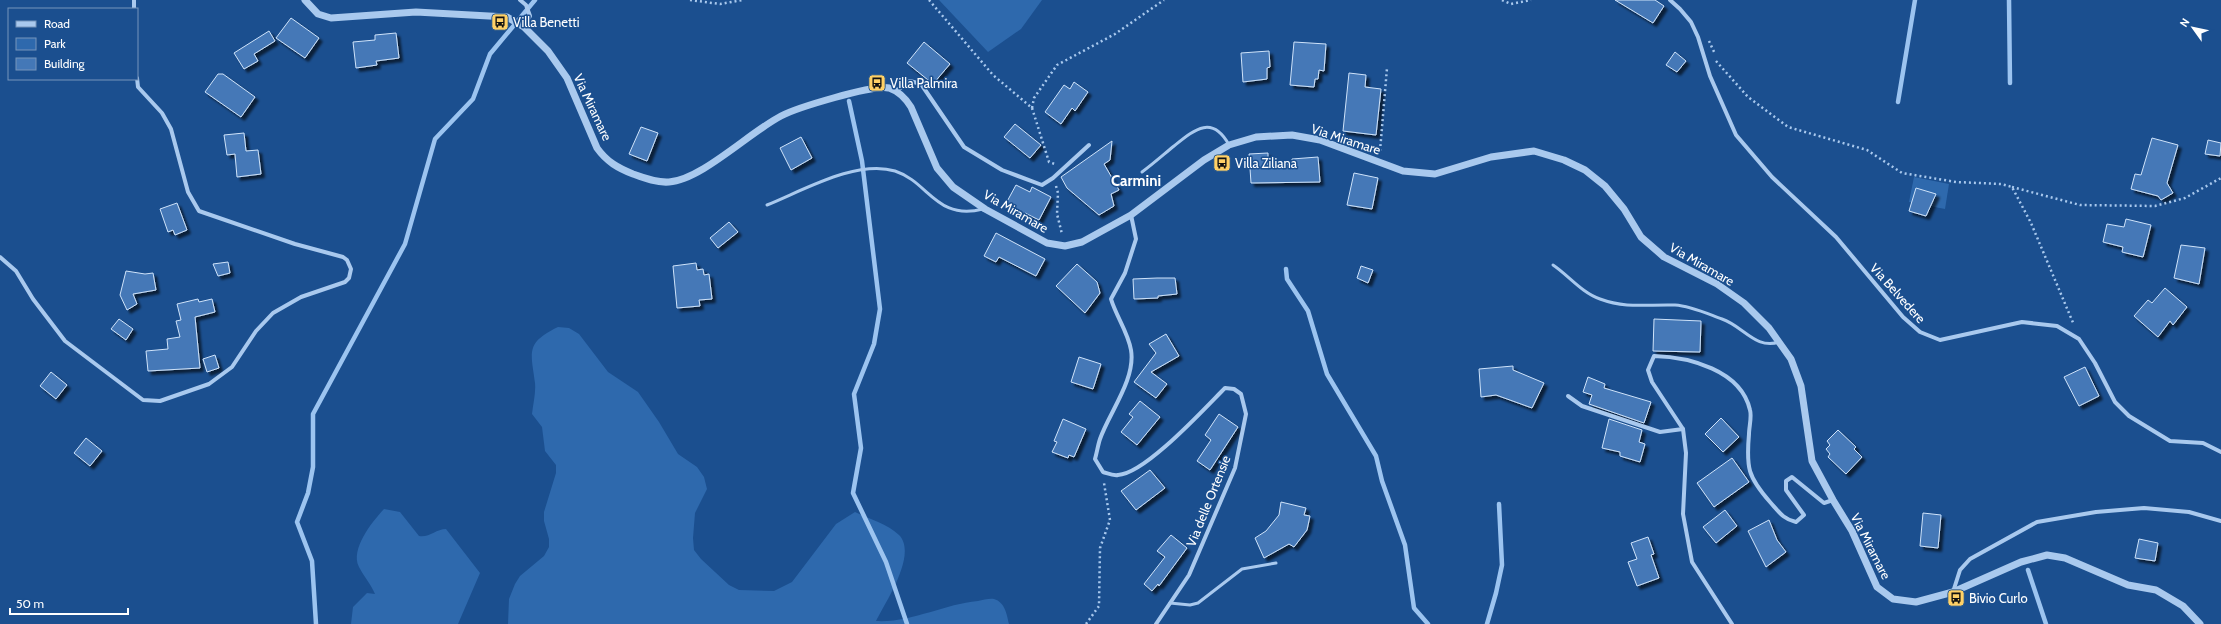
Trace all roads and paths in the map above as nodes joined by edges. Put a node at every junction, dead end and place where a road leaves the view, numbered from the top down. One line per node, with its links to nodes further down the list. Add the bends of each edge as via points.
1 (305, 0): 10 (street, Via Miramare, via 318,14 331,18 416,12 483,14 507,17)
2 (520, 0): 10 (street, via 526,5 530,16)
3 (690, 0): 4 (path, via 720,4)
4 (743, 0)
5 (929, 0): 6 (path, via 993,75 1032,108 1034,98 1057,65 1114,34)
6 (1164, 0)
7 (1502, 0): 8 (path, via 1511,4)
8 (1531, 0)
9 (1670, 0): 11 (street, Via Belvedere, via 1691,22)
10 (524, 27): 14 (street, Via Miramare, via 548,50 567,78 597,148 604,158 617,167 644,178 668,182 690,176 781,116 879,87)
11 (1698, 37): 20 (path, via 1706,37 1712,43 1716,61 1748,97 1788,127 1867,150 1902,173 1956,182 2001,184); 26 (street, Via Belvedere, via 1710,76 1736,136 1772,177 1836,237 1903,317 1920,332 1940,340 2022,322 2057,326)
12 (1387, 68): 17 (path)
13 (137, 80): 24 (street, via 138,87 162,113 171,129 188,192 199,211 295,244 343,257 350,264 349,278 341,284 301,297 273,312 256,331 232,367 209,384 160,401 143,400 65,341 32,299 16,271)
14 (896, 91): 15 (street, via 910,81 921,84 964,147 1002,170 1042,186); 22 (street, Via Miramare, via 911,107 936,168 953,187)
15 (1089, 145)
16 (1229, 145): 17 (street, Via Miramare, via 1256,137 1292,135 1320,140); 18 (lane, via 1224,136 1215,129 1205,127 1194,130); 23 (street, Via Miramare, via 1204,160)
17 (1379, 162): 27 (street, Via Miramare, via 1402,171 1435,174 1491,157 1534,151 1564,160 1584,170 1605,186 1624,209 1641,237 1664,257 1717,284 1744,303)
18 (1142, 172)
19 (2221, 178): 20 (path, via 2185,198 2155,206 2080,205)
20 (2012, 187): 26 (path, via 2031,223)
21 (767, 205): 22 (lane, via 852,170 870,169 895,171 914,182 939,204 956,210 974,212)
22 (985, 209): 23 (street, Via Miramare, via 1047,243 1065,246 1082,242)
23 (1131, 215): 31 (street, via 1136,239 1125,273 1111,299 1116,315 1128,335 1132,351 1122,396 1101,438 1095,459)
24 (0, 257)
25 (1553, 265): 27 (lane, via 1598,299 1632,306 1676,305 1692,308 1728,321 1763,344)
26 (2079, 339): 30 (street, Via Belvedere, via 2115,402 2128,416 2170,441 2203,443)
27 (1779, 342): 32 (street, Via Miramare, via 1791,360 1801,386 1812,461)
28 (1568, 396): 29 (street, via 1582,406 1660,432)
29 (1683, 429): 32 (street, via 1652,382 1648,370 1654,356 1677,357 1723,374 1744,392 1751,411 1748,472 1759,490 1786,520 1796,522 1804,515 1786,490 1786,481 1792,477 1824,503); 39 (street, via 1686,453 1683,514 1692,562)
30 (2221, 452)
31 (1103, 472): 36 (street, Via delle Ortensie, via 1118,475 1137,468 1169,443 1225,388 1234,389 1241,394 1246,414 1235,468 1189,575); 37 (path, via 1110,520 1100,548 1099,606)
32 (1833, 500): 35 (street, Via Miramare, via 1852,531 1877,587 1893,599 1916,602)
33 (2221, 521): 35 (street, via 2189,512 2144,508 2096,512 2038,522 1970,559 1960,570)
34 (1276, 563): 36 (lane, via 1242,569 1198,603)
35 (1953, 592): 40 (street, Via Miramare, via 2021,562 2047,555 2066,558 2128,585 2156,590 2183,606)
36 (1170, 603): 38 (street, Via delle Ortensie)
37 (1086, 624)
38 (1156, 624)
39 (1732, 624)
40 (2200, 624)

